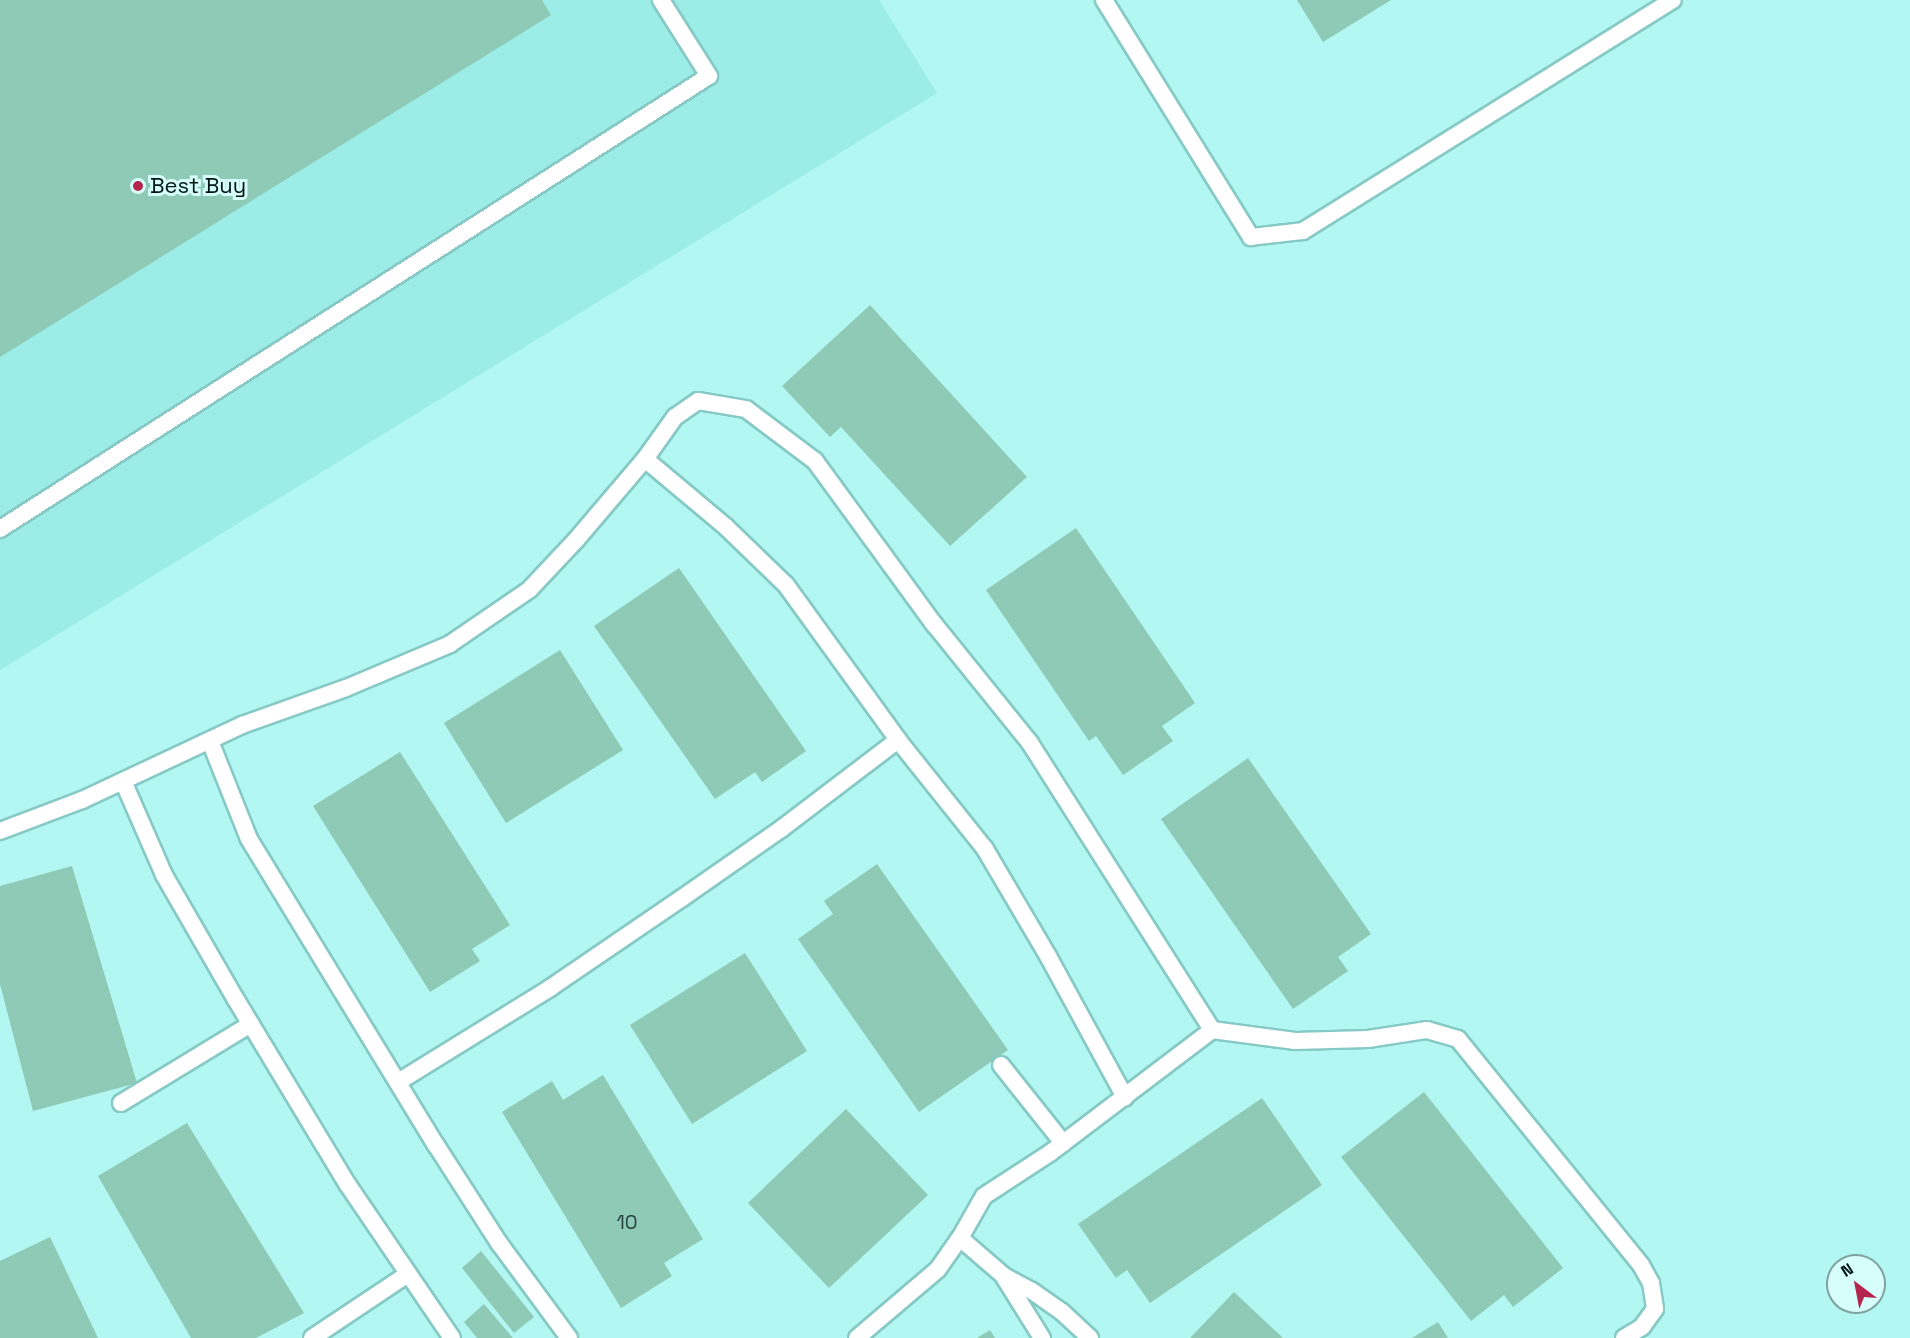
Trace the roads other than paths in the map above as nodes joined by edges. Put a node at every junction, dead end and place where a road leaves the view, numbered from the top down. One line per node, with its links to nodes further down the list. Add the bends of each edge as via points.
1 (662, 0): 5 (lane, via 709,76)
2 (1104, 0): 3 (lane, via 1251,237 1303,231)
3 (1673, 0)
4 (645, 459): 6 (lane, via 726,527 786,585); 7 (lane, via 529,590 450,644); 11 (lane, via 675,417 698,401 746,409 815,461 934,624 1030,742)
5 (0, 529)
6 (898, 740): 13 (lane, via 781,829 550,988); 14 (lane, via 985,849)
7 (210, 741): 8 (lane); 13 (lane, via 249,838)
8 (123, 781): 9 (lane); 10 (lane, via 164,875)
9 (0, 831)
10 (251, 1024): 15 (lane); 18 (lane, via 348,1185)
11 (1212, 1029): 14 (lane); 26 (lane, via 1294,1041 1368,1039 1427,1030 1458,1039 1652,1282 1655,1309 1642,1327)
12 (1001, 1065): 16 (lane)
13 (398, 1082): 22 (lane, via 499,1243)
14 (1125, 1097): 16 (lane)
15 (121, 1103)
16 (1063, 1143): 17 (lane, via 984,1196)
17 (960, 1238): 19 (lane); 23 (lane, via 938,1269)
18 (408, 1274): 20 (lane); 21 (lane)
19 (1004, 1276): 24 (lane); 25 (lane, via 1062,1312)
20 (312, 1338)
21 (452, 1338)
22 (569, 1338)
23 (857, 1338)
24 (1042, 1338)
25 (1090, 1338)
26 (1624, 1338)

